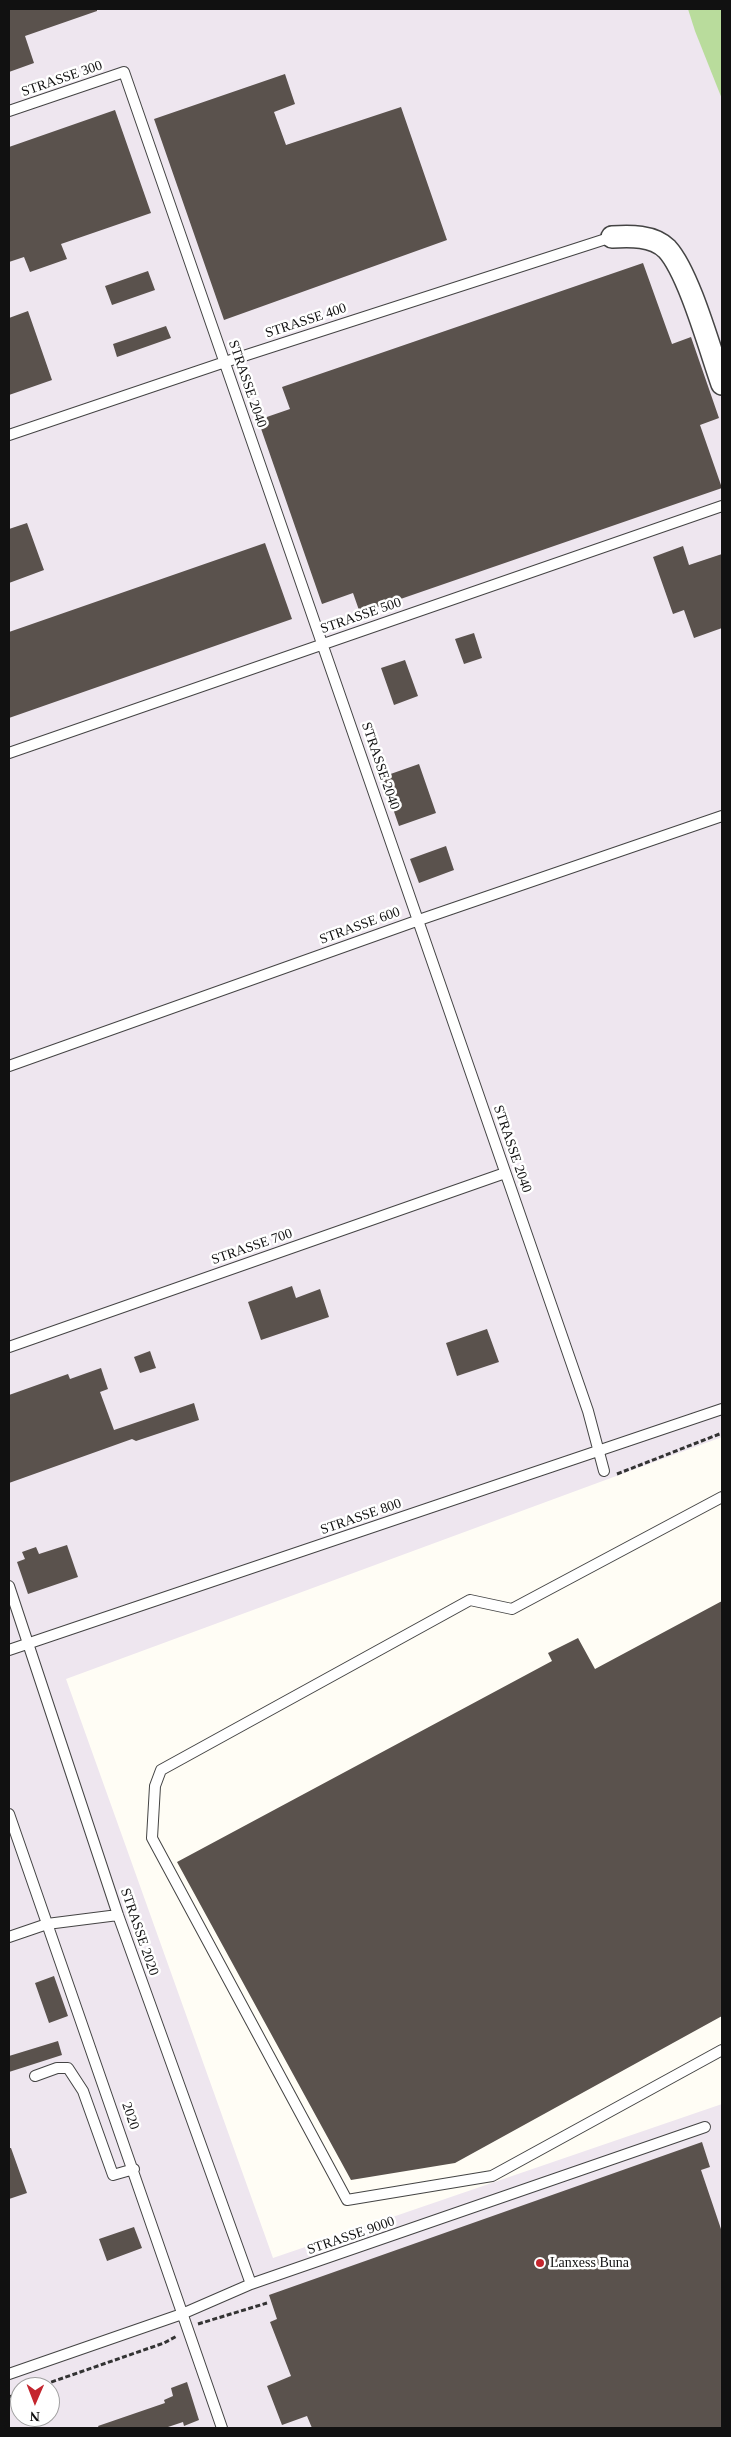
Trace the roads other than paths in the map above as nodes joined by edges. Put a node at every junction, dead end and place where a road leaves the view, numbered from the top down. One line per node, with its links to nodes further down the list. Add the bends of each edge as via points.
1 (124, 72): 2 (lane, STRASSE 300); 4 (lane, STRASSE 2040)
2 (9, 112)
3 (612, 237): 4 (lane, STRASSE 400); 5 (street, via 641,236 666,249 683,275)
4 (225, 362): 6 (lane, STRASSE 400); 8 (lane, STRASSE 2040)
5 (722, 384)
6 (9, 436)
7 (722, 506): 8 (lane, STRASSE 500)
8 (322, 644): 9 (lane, STRASSE 500); 11 (lane, STRASSE 2040)
9 (9, 753)
10 (722, 816): 11 (lane, STRASSE 600)
11 (419, 920): 12 (lane, STRASSE 600); 13 (lane, STRASSE 2040)
12 (9, 1066)
13 (505, 1173): 14 (lane, STRASSE 700); 16 (lane, STRASSE 2040, via 588,1411)
14 (9, 1347)
15 (722, 1409): 16 (lane, STRASSE 800)
16 (598, 1452): 17 (lane, STRASSE 2040); 20 (lane, STRASSE 800)
17 (604, 1471)
18 (722, 1498): 26 (lane, via 512,1609 470,1600 161,1770 155,1786 152,1838 347,2200 492,2176)
19 (9, 1586): 20 (lane, STRASSE 2020)
20 (28, 1644): 21 (lane, STRASSE 800); 23 (lane, STRASSE 2020)
21 (9, 1650)
22 (9, 1814): 24 (lane, 2020)
23 (118, 1915): 24 (lane); 30 (lane, STRASSE 2020)
24 (47, 1924): 25 (lane); 29 (lane, 2020)
25 (9, 1938)
26 (722, 2050)
27 (35, 2076): 29 (lane, via 57,2068 68,2068 83,2091 113,2175)
28 (705, 2127): 30 (lane, STRASSE 9000)
29 (134, 2169): 31 (lane, 2020)
30 (251, 2284): 31 (lane, STRASSE 9000)
31 (182, 2314): 32 (lane, STRASSE 9000); 33 (lane, 2020)
32 (9, 2374)
33 (222, 2428)

